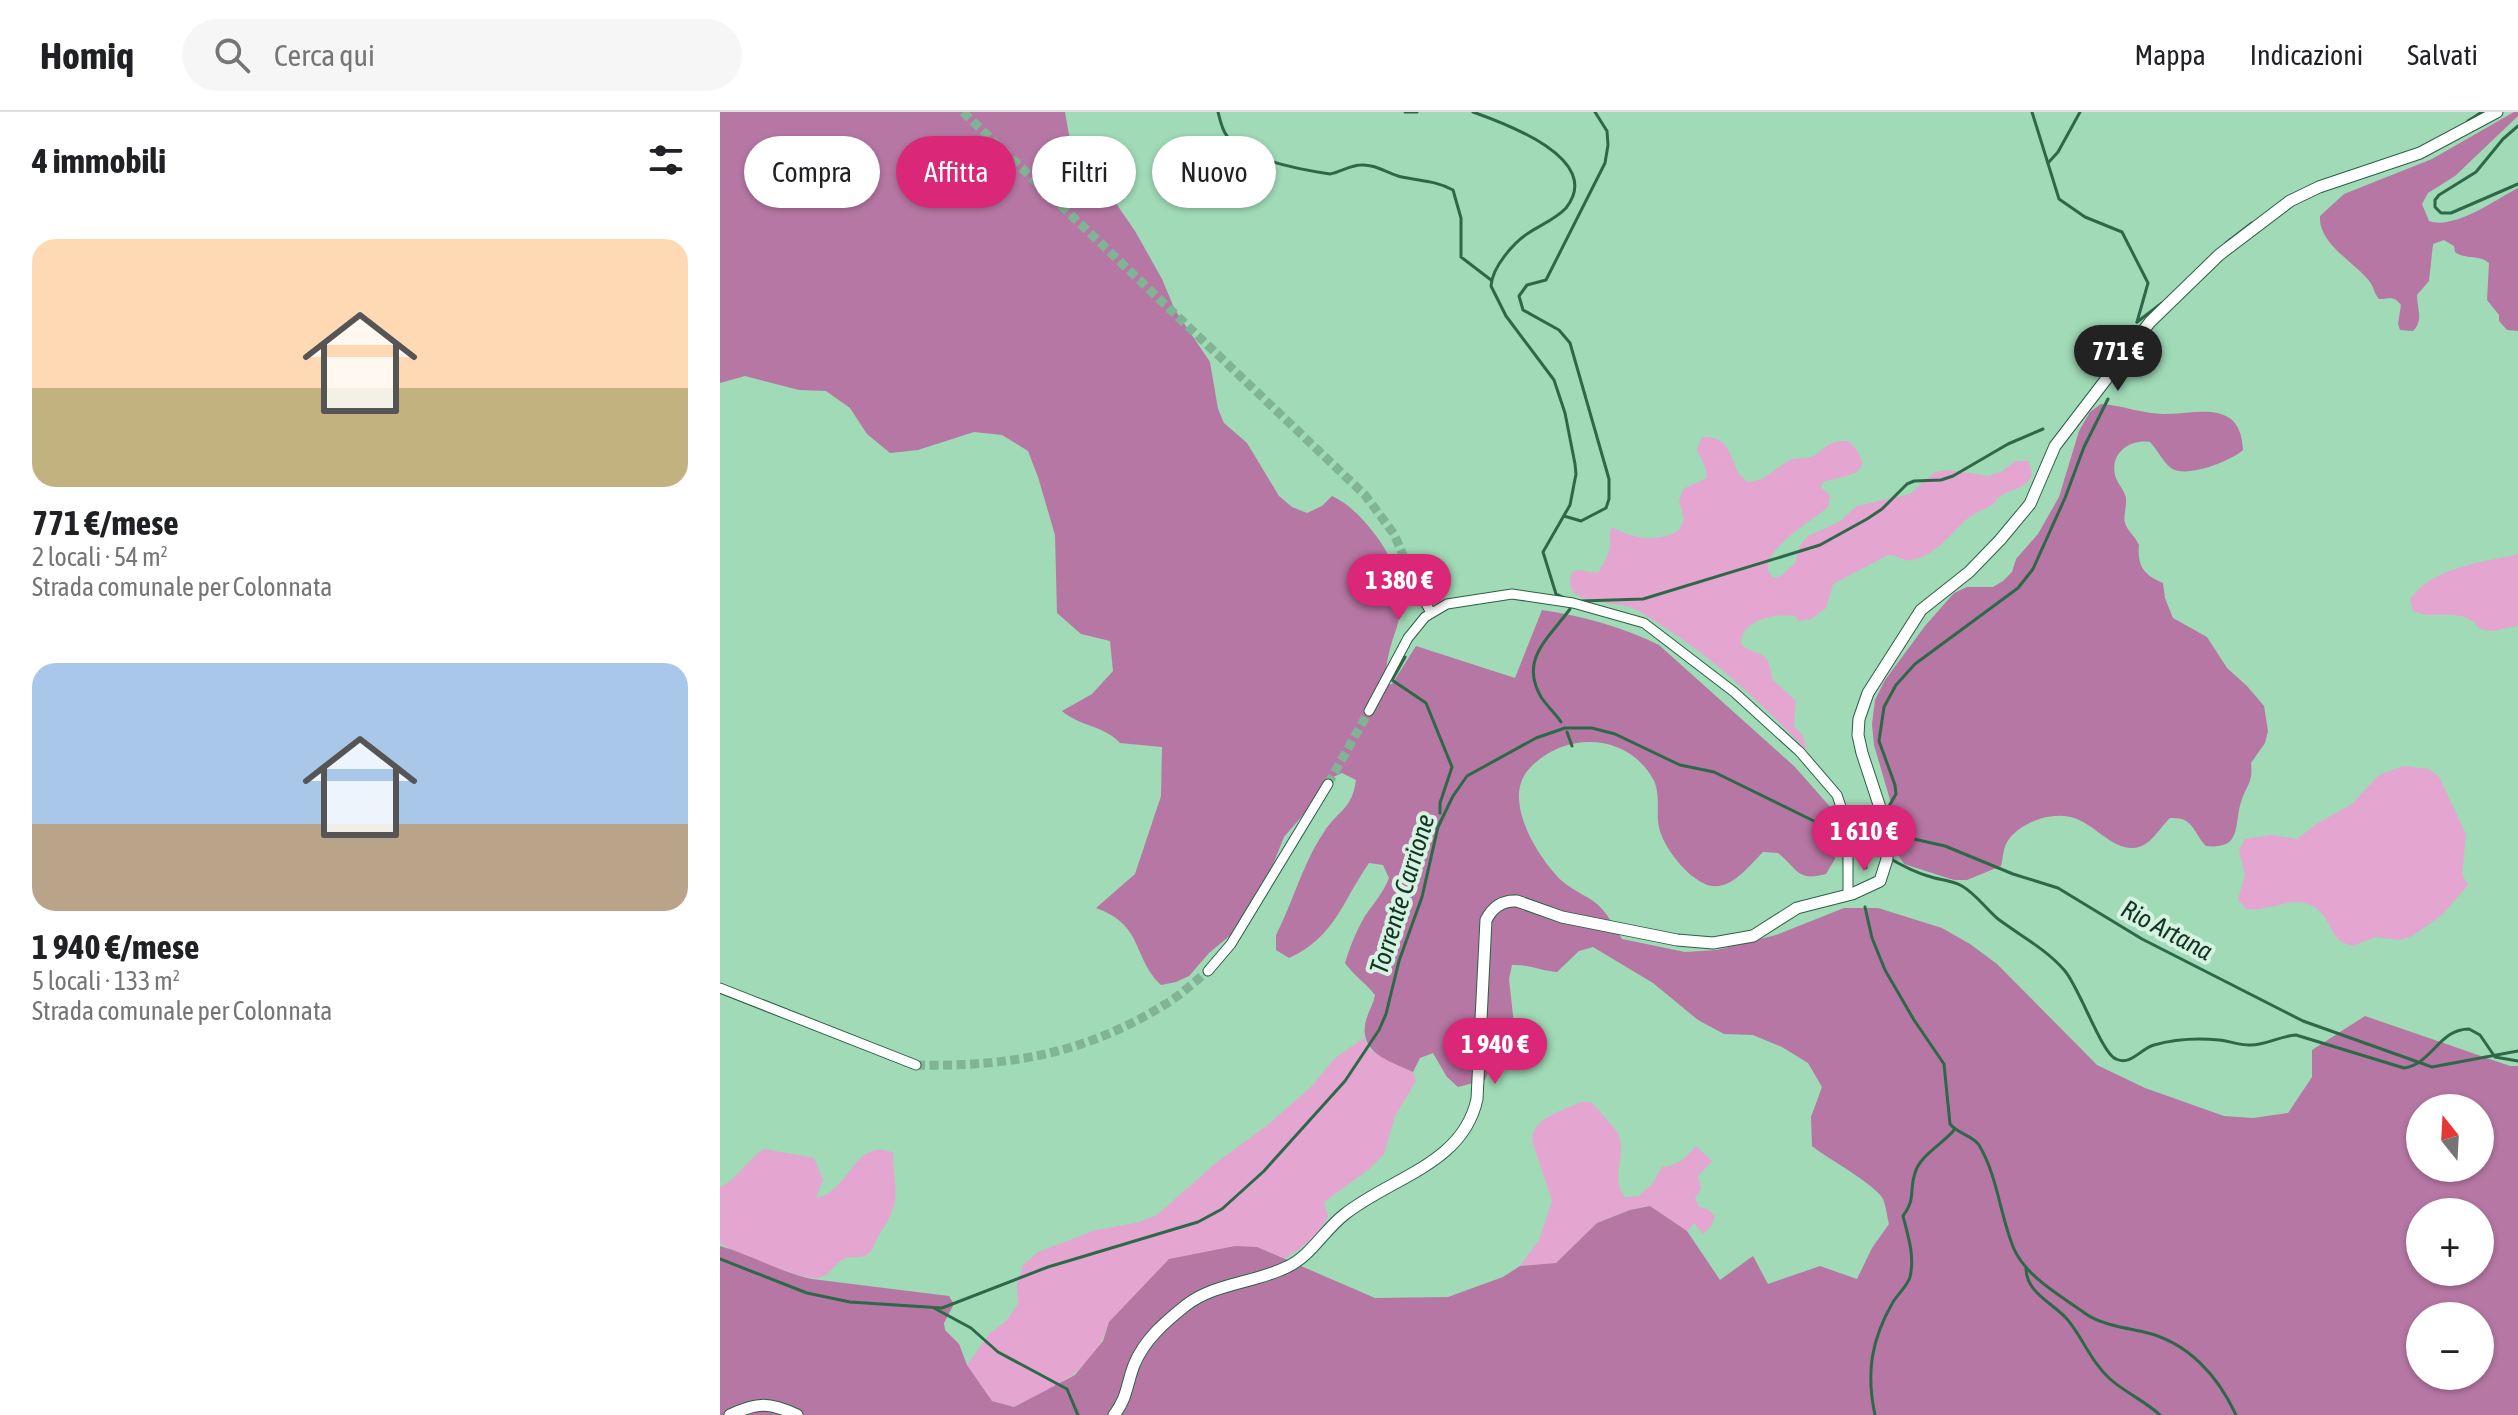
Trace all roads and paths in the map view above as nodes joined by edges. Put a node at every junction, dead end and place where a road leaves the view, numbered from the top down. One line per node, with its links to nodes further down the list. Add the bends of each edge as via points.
1 (2497, 112): 6 (street, via 2420,153 2290,201 2219,255 2150,322 2055,446 2030,504 1969,572 1921,610 1868,693 1858,735 1886,826 1887,859 1884,875 1871,887)
2 (1414, 581): 3 (street)
3 (1431, 613): 4 (street, via 1408,638); 6 (street, via 1447,604 1512,594 1573,603 1644,623 1734,692 1800,752 1837,795 1848,851)
4 (1369, 711)
5 (1328, 784): 7 (street, via 1231,944)
6 (1848, 895): 12 (street, via 1797,908 1753,936 1713,943 1562,917 1517,901 1491,910 1486,920 1477,1099 1460,1140 1446,1154 1356,1206 1290,1266 1187,1304 1148,1340)
7 (1208, 971)
8 (720, 988): 9 (street)
9 (916, 1065)
10 (730, 1415): 11 (street, via 763,1404)
11 (797, 1415)
12 (1114, 1415)

